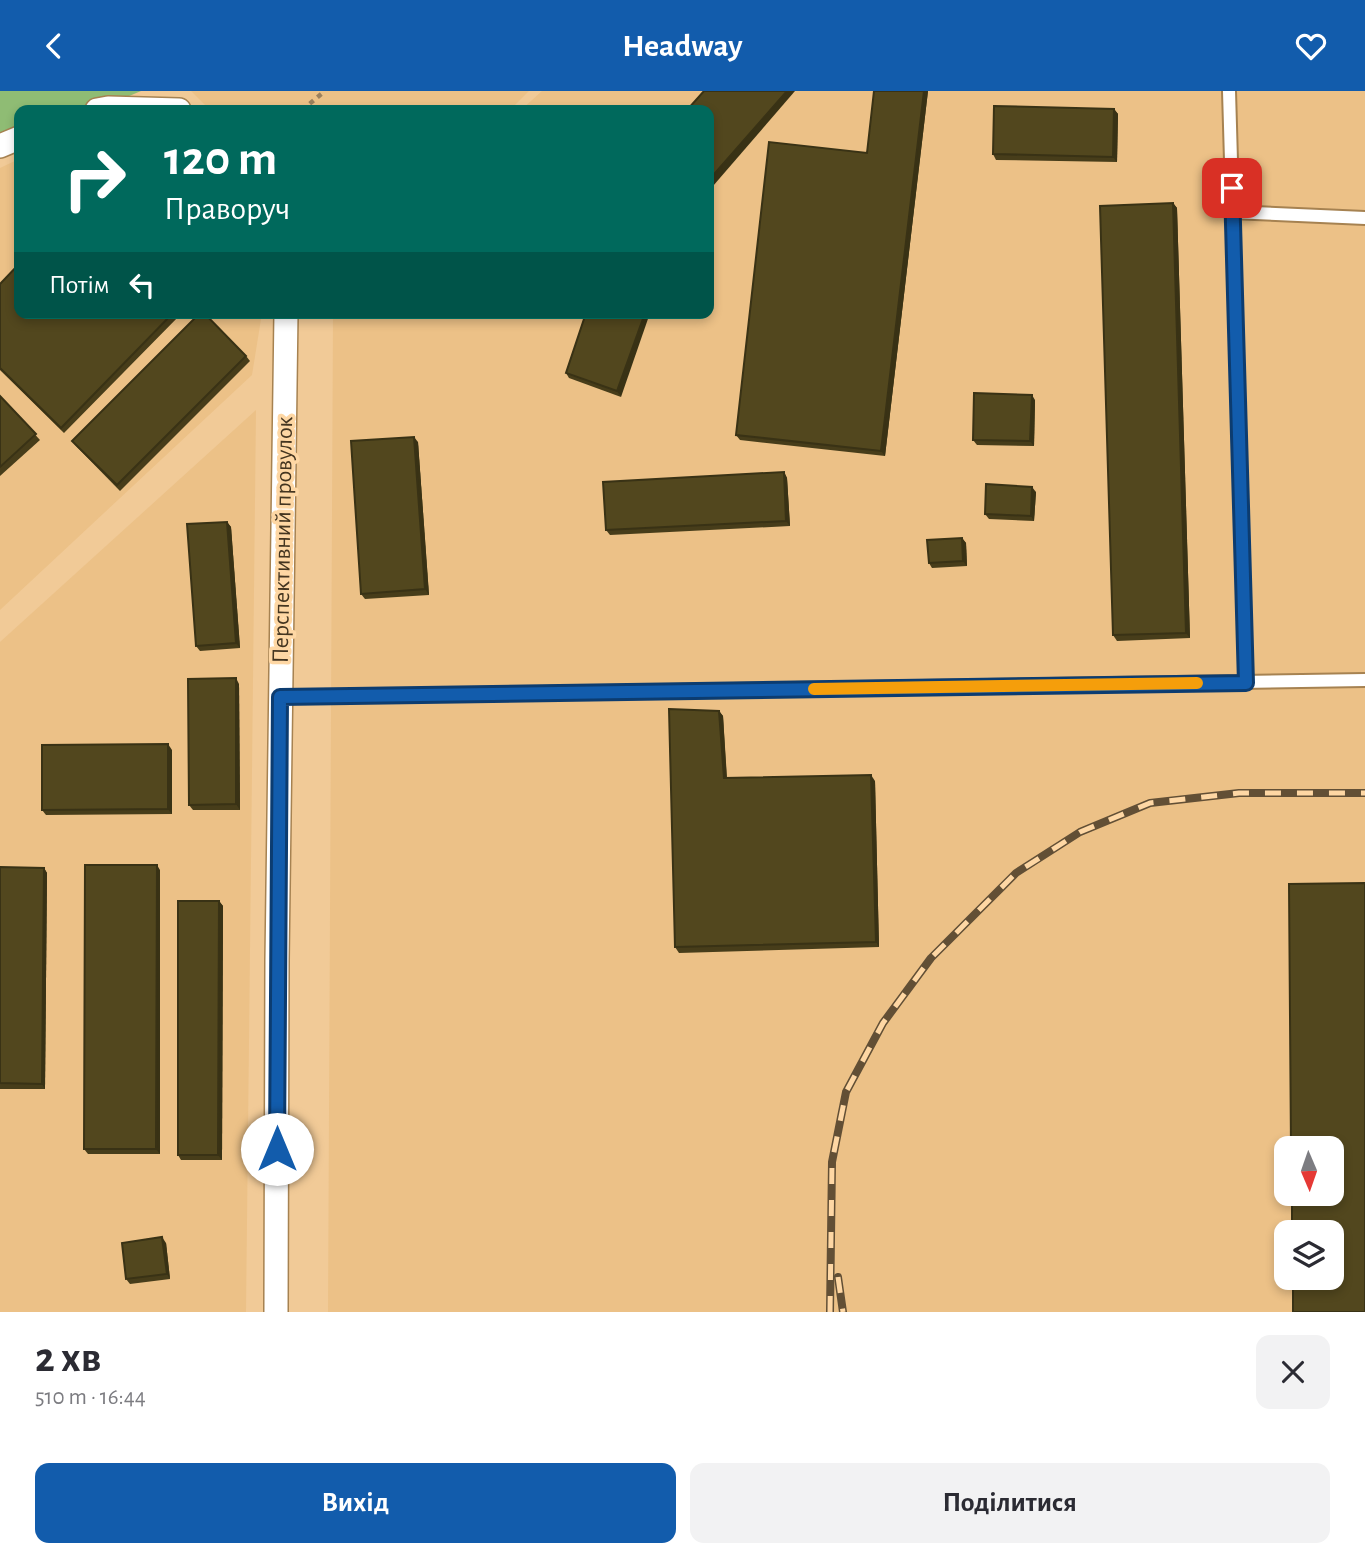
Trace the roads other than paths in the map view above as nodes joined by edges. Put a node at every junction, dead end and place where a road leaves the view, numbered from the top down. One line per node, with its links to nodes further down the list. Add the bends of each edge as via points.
1 (1229, 91): 2 (lane)
2 (1232, 212): 3 (lane); 6 (lane)
3 (1365, 218)
4 (286, 319): 7 (street, Перспективний провулок)
5 (1365, 680): 6 (lane)
6 (1246, 683): 7 (lane)
7 (280, 697): 8 (street, Перспективний провулок)
8 (276, 1312)

